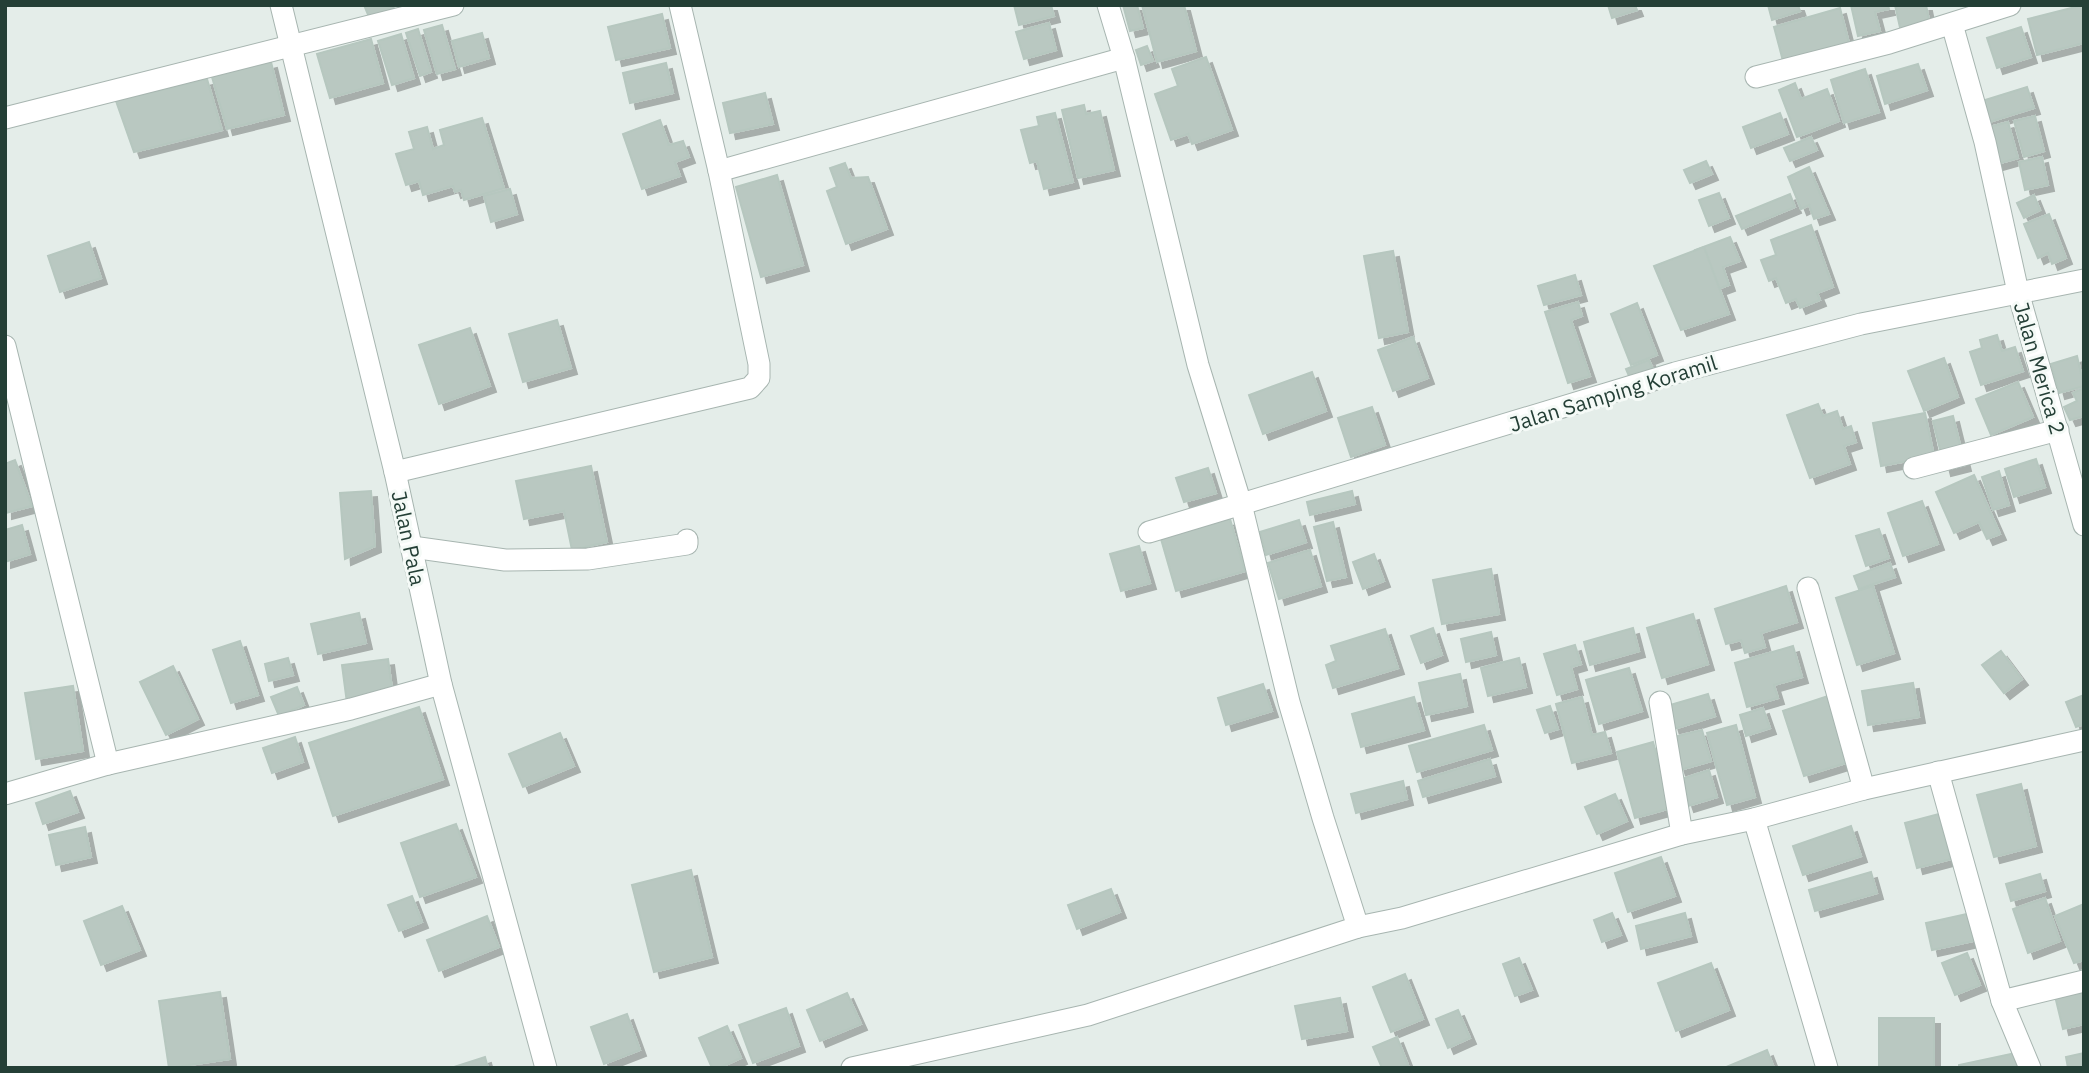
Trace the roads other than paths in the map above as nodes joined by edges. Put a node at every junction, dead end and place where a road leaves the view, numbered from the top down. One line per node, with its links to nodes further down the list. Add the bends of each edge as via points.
1 (281, 5): 7 (street, Jalan Pala)
2 (453, 5): 7 (street)
3 (680, 5): 11 (street)
4 (1108, 5): 8 (street)
5 (2010, 5): 6 (street)
6 (1952, 24): 9 (street); 13 (street, Jalan Merica 2, via 1985,142)
7 (291, 45): 10 (street); 17 (street, Jalan Pala)
8 (1124, 58): 11 (street); 18 (street, via 1198,365)
9 (1756, 77)
10 (5, 118)
11 (719, 171): 17 (street, via 759,364 759,378 750,388)
12 (2084, 280): 13 (street, Jalan Samping Koramil)
13 (2018, 292): 15 (street, Jalan Merica 2); 18 (street, Jalan Samping Koramil, via 1861,324 1675,373)
14 (6, 351): 27 (street)
15 (2058, 430): 16 (street); 19 (street, Jalan Merica 2)
16 (1914, 468)
17 (395, 472): 22 (street, Jalan Pala)
18 (1241, 504): 20 (street, Jalan Samping Koramil); 33 (street, via 1289,702)
19 (2084, 525)
20 (1149, 532)
21 (687, 540): 22 (street, via 687,544 589,559 505,560)
22 (412, 547): 24 (street, Jalan Pala)
23 (1808, 588): 29 (street)
24 (440, 684): 27 (street); 36 (street, Jalan Pala)
25 (1660, 702): 32 (street)
26 (2084, 740): 28 (street)
27 (108, 764): 30 (street)
28 (1938, 772): 29 (street); 35 (street)
29 (1864, 789): 31 (street)
30 (5, 794)
31 (1754, 819): 32 (street); 38 (street)
32 (1682, 834): 33 (street)
33 (1358, 927): 37 (street, via 1088,1015)
34 (2084, 981): 35 (street)
35 (2001, 1001): 39 (street)
36 (546, 1068)
37 (852, 1068)
38 (1827, 1068)
39 (2030, 1068)

